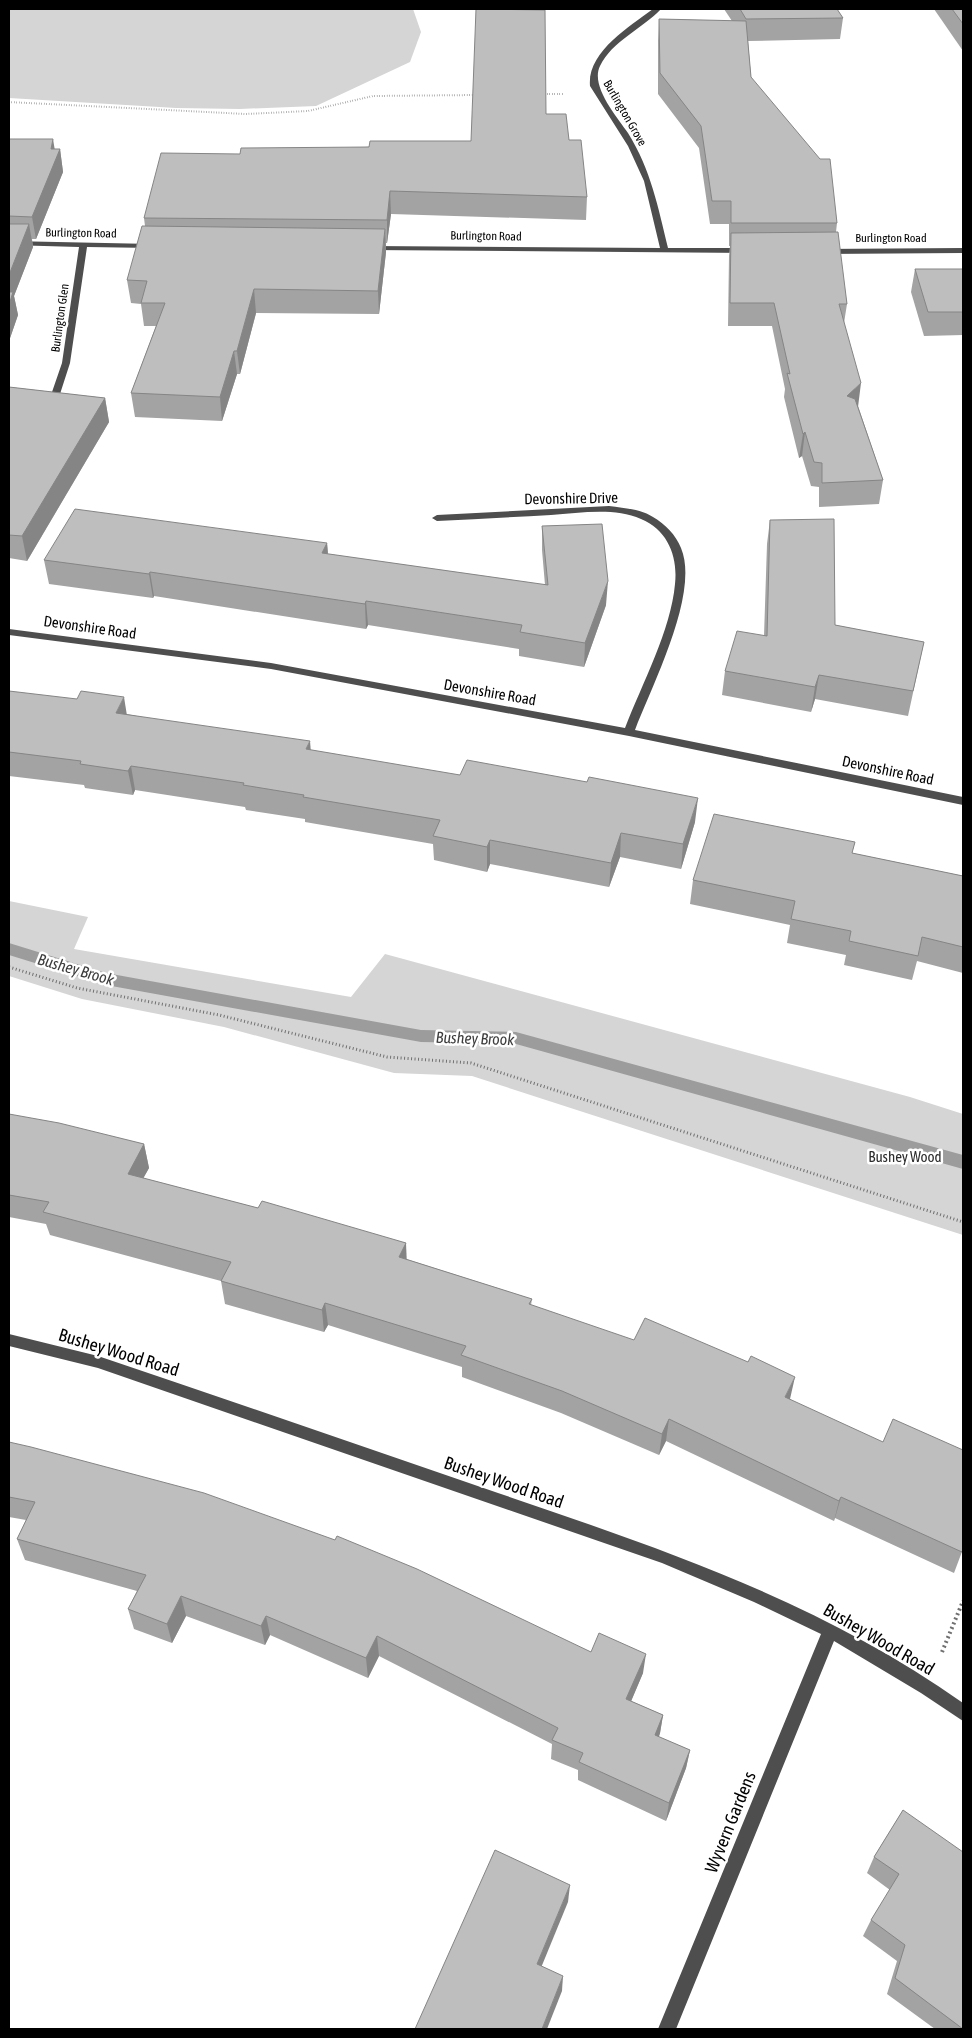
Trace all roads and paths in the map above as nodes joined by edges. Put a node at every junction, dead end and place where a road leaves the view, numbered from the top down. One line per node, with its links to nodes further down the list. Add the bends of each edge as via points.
1 (656, 9): 3 (street, Burlington Grove, via 606,53 595,67 594,86)
2 (541, 94): 3 (path)
3 (599, 94): 10 (street, Burlington Grove, via 632,146 648,181)
4 (483, 95): 5 (path, via 373,96 308,111 246,114)
5 (9, 102)
6 (9, 243): 7 (street, Burlington Road)
7 (83, 246): 8 (street, Burlington Road); 14 (street, Burlington Glen, via 66,363)
8 (161, 246)
9 (366, 248): 10 (street, Burlington Road)
10 (665, 251): 11 (street, Burlington Road)
11 (754, 251)
12 (814, 251): 13 (street, Burlington Road)
13 (963, 251)
14 (57, 392)
15 (437, 518): 17 (street, Devonshire Drive, via 609,509 649,518 665,530 675,543 680,564 680,592)
16 (9, 632): 17 (street, Devonshire Road, via 271,666)
17 (629, 732): 18 (street, Devonshire Road)
18 (963, 801)
19 (9, 967): 20 (path, via 77,988 219,1015 387,1057 471,1063)
20 (963, 1222)
21 (9, 1340): 23 (street, Bushey Wood Road, via 98,1362 665,1557)
22 (963, 1601): 24 (path)
23 (830, 1630): 24 (street, Bushey Wood Road); 26 (street, Wyvern Gardens)
24 (927, 1687): 25 (street, Bushey Wood Road)
25 (963, 1713)
26 (667, 2029)

